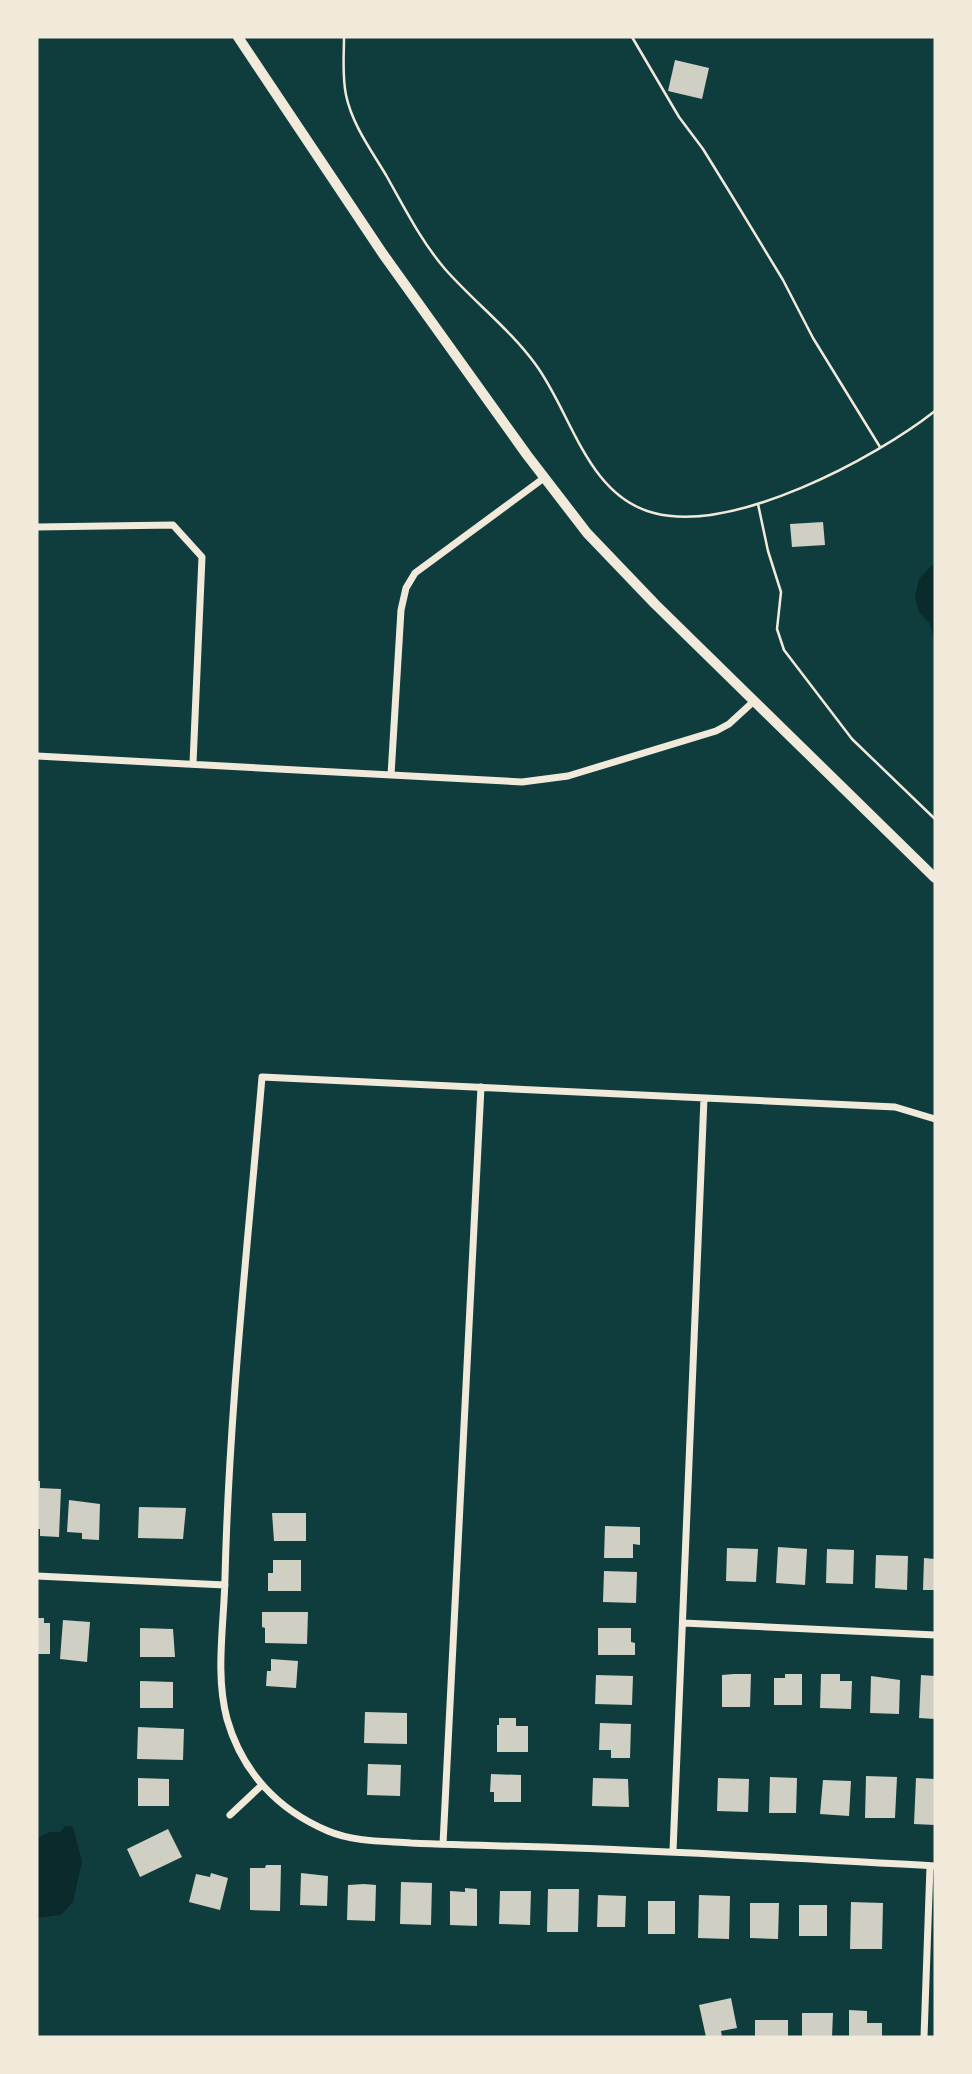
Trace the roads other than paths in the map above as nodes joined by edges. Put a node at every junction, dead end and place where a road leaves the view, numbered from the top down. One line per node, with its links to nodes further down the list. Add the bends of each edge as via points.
1 (238, 37): 2 (street, via 383,254)
2 (544, 478): 4 (street, via 617,566); 7 (street, via 415,573 406,587)
3 (37, 527): 6 (street, via 173,525 202,557)
4 (754, 701): 7 (street, via 716,731 568,776 522,782); 8 (street)
5 (37, 756): 6 (street)
6 (193, 763): 7 (street)
7 (391, 775)
8 (935, 878)
9 (481, 1087): 10 (street); 13 (street, via 262,1077 227,1494); 18 (street)
10 (704, 1098): 11 (street, via 895,1107); 14 (street)
11 (935, 1119)
12 (37, 1576): 13 (street)
13 (225, 1585): 16 (street, via 224,1706 237,1748)
14 (683, 1623): 15 (street); 19 (street)
15 (935, 1635)
16 (262, 1786): 17 (street); 18 (street, via 299,1817 328,1831 352,1838)
17 (230, 1815)
18 (443, 1844): 19 (street)
19 (673, 1851): 20 (street)
20 (933, 1866): 21 (street)
21 (923, 2037)

